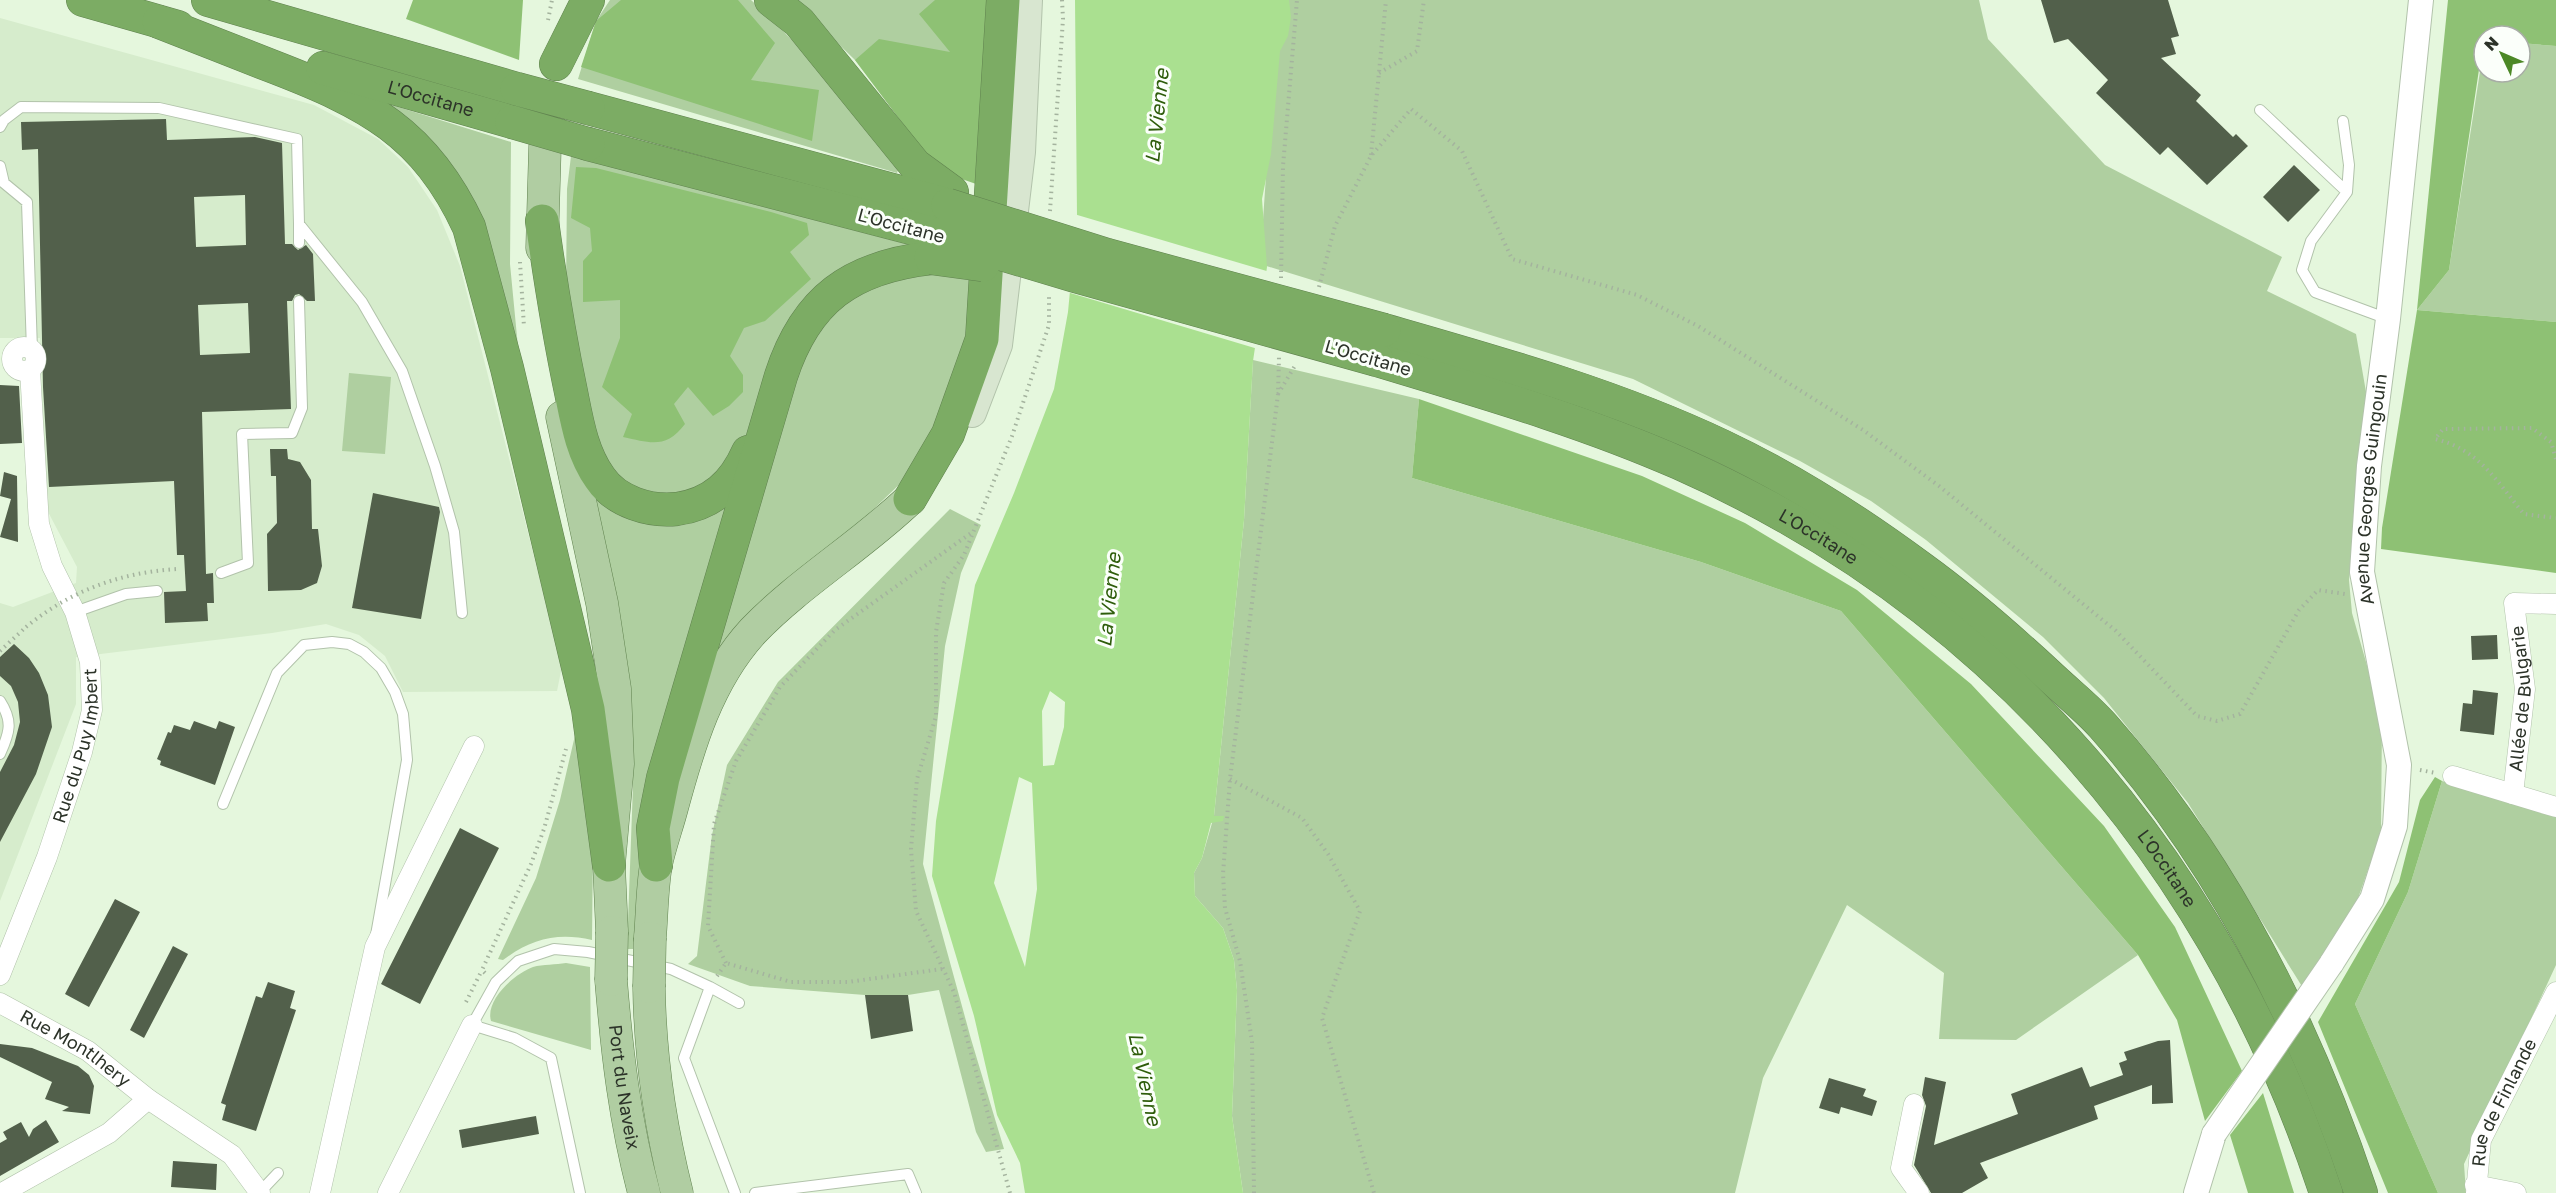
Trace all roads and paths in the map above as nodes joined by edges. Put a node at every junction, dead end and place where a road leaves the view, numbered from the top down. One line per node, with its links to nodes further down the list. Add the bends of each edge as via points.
1 (83, 0): 13 (highway, L'Occitane)
2 (208, 0): 23 (highway, L'Occitane, bridge, via 588,108)
3 (571, 0): 14 (main road)
4 (588, 0): 14 (highway)
5 (771, 0): 12 (highway)
6 (1003, 0): 40 (highway, via 982,339 948,434)
7 (1028, 0): 40 (main road, via 1021,152 998,345 961,444)
8 (1297, 0): 26 (path, via 1283,166)
9 (1386, 0): 15 (path)
10 (1424, 0): 15 (path, via 1417,51)
11 (2421, 0): 29 (street, Avenue Georges Guingouin)
12 (790, 11): 23 (highway, via 915,165)
13 (159, 22): 23 (highway, L'Occitane, bridge, via 588,144); 62 (highway, via 360,103 419,149 443,179 461,211 469,227 507,368 588,709)
14 (556, 64): 22 (main road, Port du Naveix, via 545,147)
15 (1379, 73): 19 (path)
16 (2260, 110): 21 (lane)
17 (2343, 121): 21 (lane, via 2349,165)
18 (0, 127): 24 (lane, via 21,107 159,108 297,139)
19 (1371, 156): 27 (path, via 1335,226); 47 (path, via 1411,109 1462,151 1512,259 1637,295 1698,326 1863,430 1939,486 2116,631 2197,716 2217,720 2240,714 2299,610 2318,590)
20 (0, 166): 32 (lane, via 4,183 27,202)
21 (2347, 192): 29 (lane, via 2311,242 2302,270 2315,292)
22 (542, 221): 37 (highway, via 557,330 581,437 595,471 614,492 656,509 684,508 710,499 737,474); 62 (main road, Port du Naveix, via 542,297 553,376 602,603 615,689 618,764)
23 (942, 223): 30 (highway, L'Occitane, bridge, via 1075,276); 30 (highway, L'Occitane, bridge, via 981,209); 37 (highway, via 897,263 848,281 829,295 796,336)
24 (299, 224): 25 (lane); 50 (lane, via 362,302 402,371 454,532)
25 (298, 243)
26 (1280, 286)
27 (1317, 294)
28 (299, 301): 45 (lane, via 302,408 292,433 242,434 248,563)
29 (2388, 319): 47 (street, Avenue Georges Guingouin, via 2369,466 2362,572)
30 (1380, 345): 93 (highway, L'Occitane, via 1678,462 1850,554 1951,628 2045,716 2090,765 2174,878 2246,1004 2282,1080); 94 (highway, L'Occitane, via 1577,387 1723,446 1791,482 1888,543 2014,643 2102,724 2169,809 2229,899 2264,959 2310,1053)
31 (1279, 346): 36 (path)
32 (32, 350): 33 (street, via 25,347); 35 (street, via 36,360)
33 (6, 356): 35 (street, via 16,369)
34 (1297, 360): 36 (path)
35 (30, 370): 49 (street, Rue du Puy Imbert, via 39,524 52,566)
36 (1278, 394): 58 (path)
37 (771, 409): 63 (highway, via 663,778 653,828)
38 (2554, 442): 39 (path); 41 (path, via 2532,428 2443,429 2435,439 2457,444 2484,465 2524,514)
39 (2556, 459)
40 (910, 499): 63 (main road, Port du Naveix, via 858,546 790,598 733,656 712,689 699,721)
41 (2556, 518)
42 (976, 522): 43 (path)
43 (972, 532): 65 (path, via 835,630 780,687 736,761 714,824 708,926); 66 (path, via 964,555 944,583 936,632 936,716 917,779 911,849 916,911)
44 (177, 569): 51 (path, bridge, via 150,570 80,592 26,627)
45 (221, 573)
46 (157, 591): 49 (lane, via 126,594)
47 (2366, 597): 56 (street, Avenue Georges Guingouin)
48 (2556, 604): 59 (street, Allée de Bulgarie, via 2514,603 2525,689)
49 (75, 612): 67 (street, Rue du Puy Imbert, via 90,662 92,710 47,857)
50 (462, 613)
51 (0, 651)
52 (0, 701): 55 (lane, via 9,715 8,736)
53 (569, 740): 68 (path, via 531,864 482,970)
54 (474, 746): 64 (street)
55 (0, 754)
56 (2399, 765): 57 (path); 92 (street, Avenue Georges Guingouin, bridge, via 2395,826 2372,899 2214,1134)
57 (2453, 776): 59 (street)
58 (1230, 779): 89 (path, via 1224,908 1239,961 1252,1042); 90 (path, via 1302,819 1328,854 1360,911 1322,1018)
59 (2513, 794): 61 (street)
60 (223, 804): 64 (lane, via 277,673 304,645 332,642 349,644 364,652 381,668 395,692 403,714 407,760)
61 (2556, 807)
62 (609, 865): 83 (main road, Port du Naveix, bridge, via 611,980 618,1070 629,1137)
63 (656, 865): 84 (main road, Port du Naveix, bridge, via 649,987 654,1077 663,1139)
64 (375, 947): 80 (street)
65 (726, 963): 66 (path, via 791,982 848,982); 69 (path)
66 (942, 969): 88 (path, via 954,992)
67 (0, 975)
68 (496, 982): 69 (lane, via 518,961 554,949 671,969); 73 (lane)
69 (710, 987): 71 (lane); 85 (lane, via 684,1058)
70 (2556, 992): 77 (street, Rue de Finlande, via 2481,1140)
71 (739, 1003)
72 (0, 1004): 74 (street, Rue Montlhery, via 88,1051)
73 (472, 1025): 81 (street); 82 (lane, via 514,1038 551,1058)
74 (148, 1099): 78 (street, Rue Montlhery, via 232,1155); 79 (street, via 102,1137)
75 (1914, 1104): 91 (street, via 1901,1168)
76 (278, 1173): 78 (lane)
77 (2475, 1189): 95 (street, Rue de Finlande)
78 (260, 1192)
79 (2, 1193)
80 (320, 1193)
81 (388, 1193)
82 (580, 1193)
83 (644, 1193)
84 (677, 1193)
85 (735, 1193)
86 (756, 1193): 87 (lane, via 908,1174)
87 (916, 1193)
88 (1010, 1193)
89 (1254, 1193)
90 (1374, 1193)
91 (1919, 1193)
92 (2196, 1193)
93 (2326, 1193)
94 (2361, 1193)
95 (2516, 1193)

